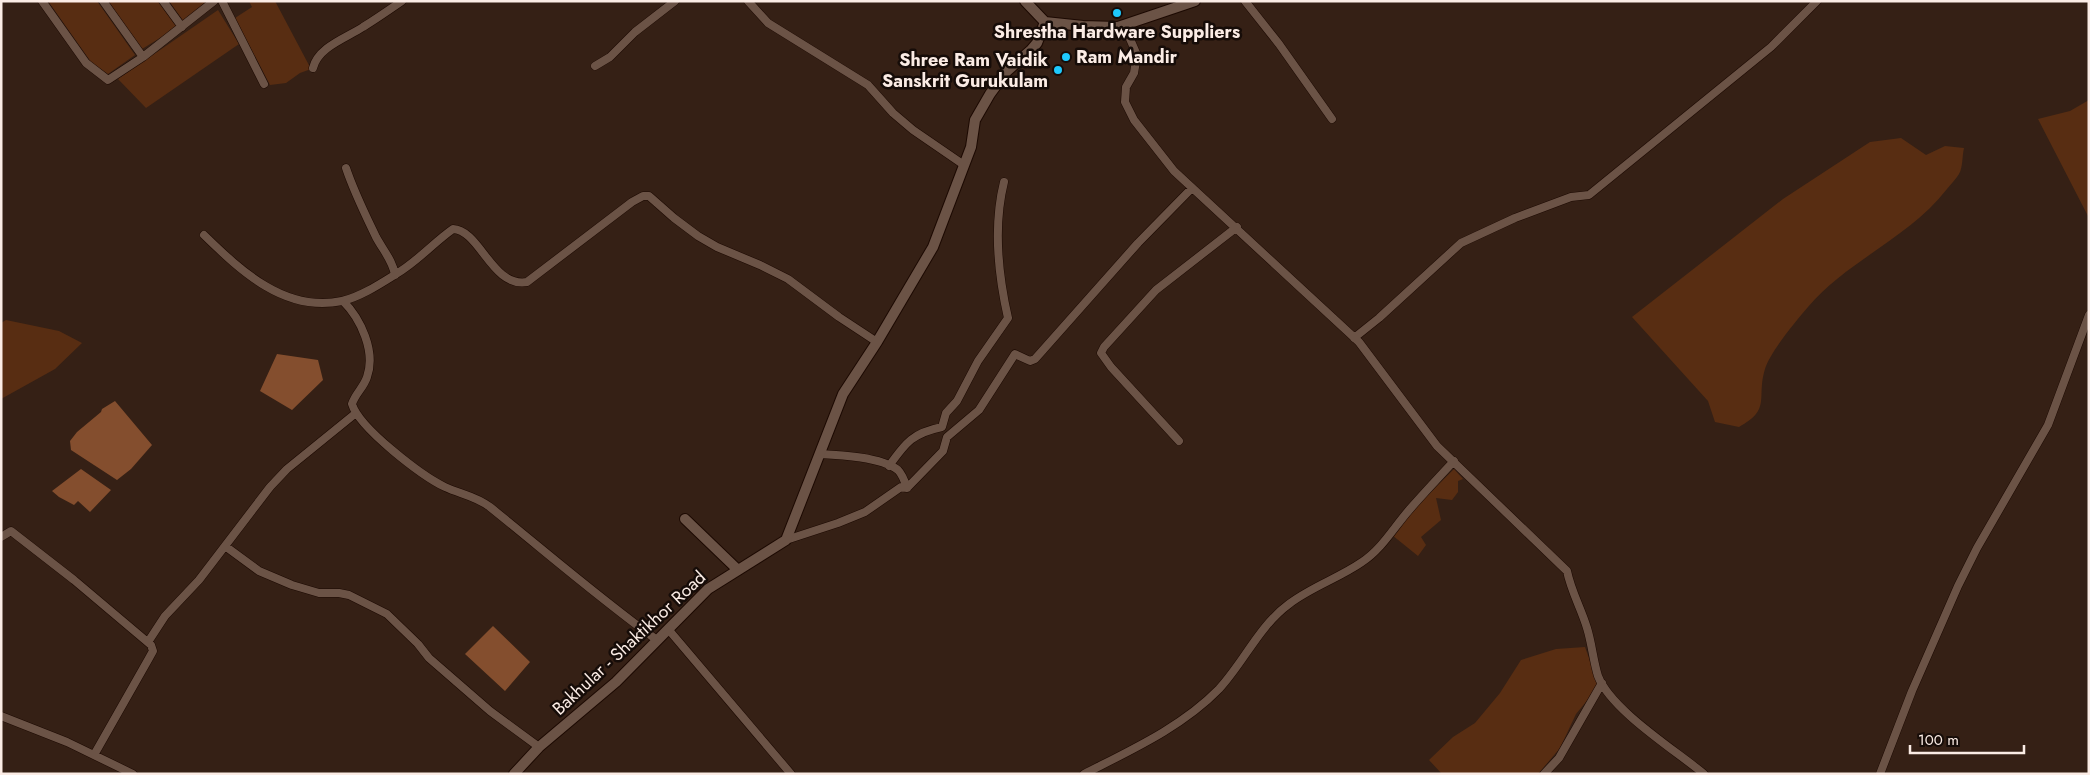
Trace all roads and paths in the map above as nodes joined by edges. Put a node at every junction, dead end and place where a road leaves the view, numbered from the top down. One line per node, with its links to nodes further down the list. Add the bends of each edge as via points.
1 (42, 1): 16 (street, via 86,63 108,80)
2 (103, 1): 16 (street)
3 (163, 1): 15 (street)
4 (214, 1): 15 (street)
5 (222, 1): 19 (street)
6 (402, 1): 18 (street, via 344,36 315,59)
7 (675, 1): 17 (street)
8 (748, 1): 21 (street, via 768,23 868,85 906,124)
9 (1025, 1): 13 (street)
10 (1195, 1): 14 (street)
11 (1245, 1): 20 (street, via 1280,44)
12 (1817, 1): 30 (street, via 1771,47 1589,195 1571,196 1461,243)
13 (1045, 22): 14 (street, via 1118,27); 21 (street, via 1031,50 1014,64 990,94 975,120 971,147)
14 (1124, 24): 24 (street, via 1137,55 1134,73 1126,87 1125,102 1134,120 1174,171)
15 (182, 27): 16 (street)
16 (144, 57)
17 (595, 66)
18 (313, 68)
19 (264, 84)
20 (1332, 119)
21 (964, 165): 31 (street, via 934,247)
22 (346, 168): 27 (street, via 369,223 394,264)
23 (1004, 182): 36 (street, via 998,241 1008,318 978,361 957,401 946,412 942,427 924,430 909,439)
24 (1192, 188): 25 (street); 37 (street, via 1138,243 1035,359 1030,361 1016,354 980,410 947,438 943,452)
25 (1237, 227): 30 (street); 33 (street, via 1156,290 1101,353)
26 (204, 235): 28 (street, via 245,272 282,295 303,302 326,304)
27 (395, 275): 28 (street); 31 (street, via 452,229 460,229 506,278 518,284 527,282 632,202 649,196 698,236 788,279)
28 (343, 301): 32 (street, via 368,340 370,355 367,377 352,404)
29 (2089, 314): 56 (street, via 2048,424 1958,586)
30 (1354, 338): 35 (street, via 1437,446)
31 (877, 342): 34 (street, via 843,394)
32 (356, 413): 41 (street, via 287,469); 44 (street, via 403,458 444,486 490,507)
33 (1179, 441)
34 (820, 454): 36 (street, via 838,454); 40 (street)
35 (1454, 461): 46 (street, via 1567,570); 53 (street, via 1363,562 1289,604 1271,621 1239,665 1199,706 1151,739)
36 (889, 466): 37 (street, via 899,471)
37 (907, 488): 40 (street, via 902,487 865,512)
38 (685, 519): 42 (street)
39 (1, 538): 45 (street, via 11,531)
40 (786, 540): 42 (street, Bakhular - Shaktikhor Road)
41 (225, 546): 45 (street, via 165,616); 48 (street, via 260,571 292,585 319,594 349,595 387,614 428,658 490,711)
42 (738, 570): 43 (street, Bakhular - Shaktikhor Road, via 708,589)
43 (668, 629): 44 (street, Bakhular - Shaktikhor Road); 52 (street)
44 (657, 640): 48 (street, Bakhular - Shaktikhor Road, via 616,682)
45 (148, 642): 49 (street, via 153,651)
46 (1602, 682): 54 (street, via 1559,758); 55 (street, via 1632,716)
47 (1, 716): 49 (street)
48 (539, 747): 51 (street, Bakhular - Shaktikhor Road)
49 (94, 755): 50 (street)
50 (133, 774)
51 (514, 774)
52 (791, 774)
53 (1084, 774)
54 (1544, 774)
55 (1704, 774)
56 (1880, 774)

